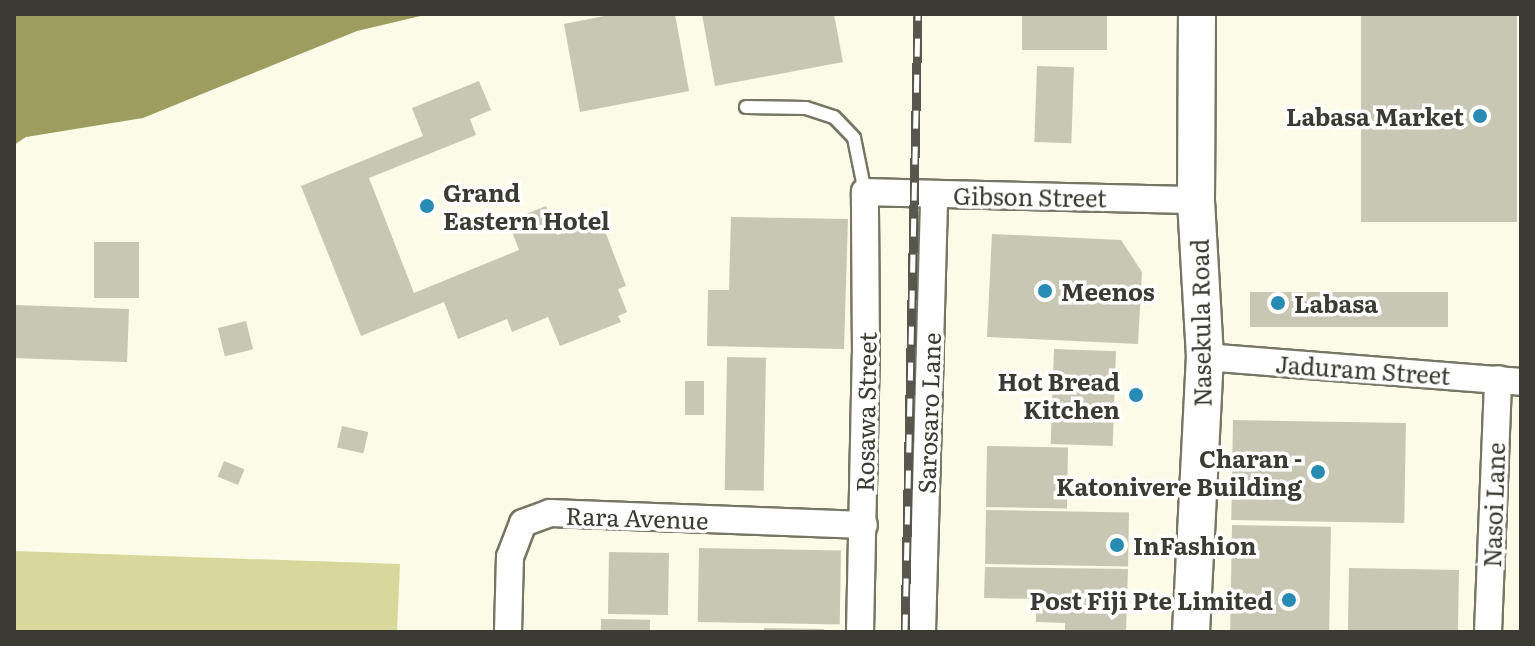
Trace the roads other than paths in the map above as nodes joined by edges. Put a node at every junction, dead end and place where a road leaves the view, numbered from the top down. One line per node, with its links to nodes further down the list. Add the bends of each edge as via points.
1 (1197, 14): 5 (main road, Nasekula Road)
2 (746, 107): 3 (lane, via 806,108 834,117 854,138)
3 (865, 192): 4 (street, Gibson Street); 8 (street, Rosawa Street)
4 (934, 194): 5 (street, Gibson Street); 11 (street, Sarosaro Lane)
5 (1196, 200): 6 (main road, Nasekula Road)
6 (1205, 357): 7 (street, Jaduram Street); 12 (main road, Nasekula Road)
7 (1509, 380): 13 (street, Nasoi Lane)
8 (864, 525): 9 (street, Rara Avenue, via 550,513 523,523 510,557); 10 (street, Rosawa Street)
9 (508, 632)
10 (860, 632)
11 (922, 632)
12 (1191, 632)
13 (1488, 632)

